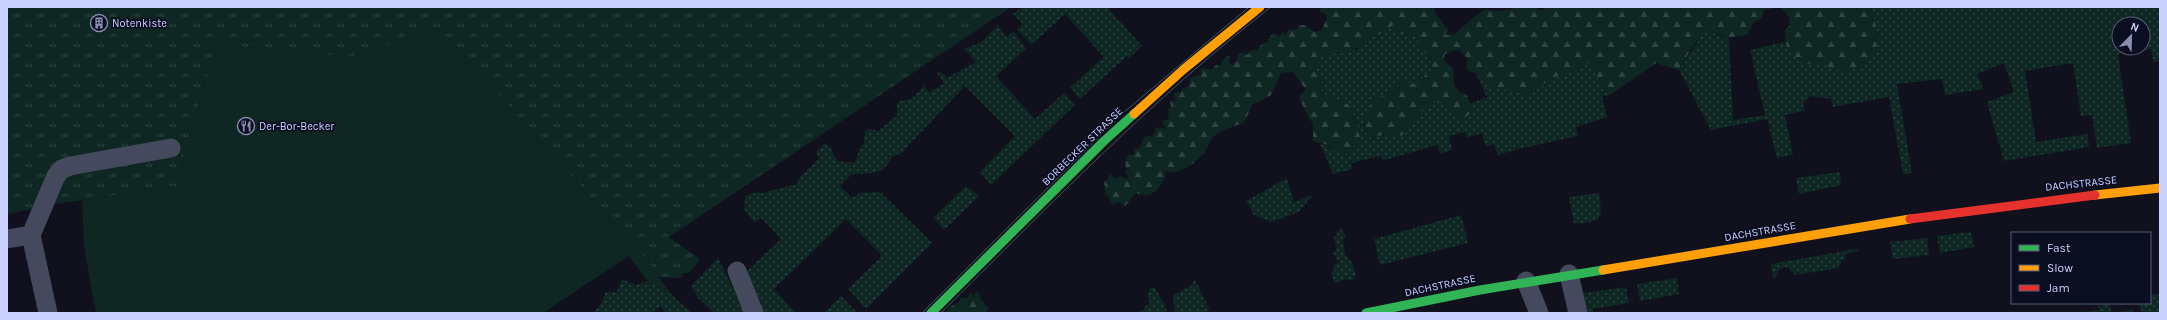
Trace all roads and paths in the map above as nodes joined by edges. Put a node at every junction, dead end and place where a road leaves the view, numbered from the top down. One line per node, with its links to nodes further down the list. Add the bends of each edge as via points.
1 (1260, 7): 12 (street, BORBECKER STRASSE, via 1184,69 1104,141)
2 (171, 148): 4 (lane, via 62,169 56,176)
3 (2160, 188): 7 (street, DACHSTRASSE, via 1969,209)
4 (31, 235): 5 (lane); 10 (lane)
5 (7, 239)
6 (738, 271): 11 (lane)
7 (1569, 274): 8 (street, DACHSTRASSE); 14 (lane)
8 (1526, 281): 9 (street, DACHSTRASSE, via 1430,298); 13 (lane)
9 (1371, 312)
10 (48, 313)
11 (754, 313)
12 (931, 313)
13 (1539, 313)
14 (1578, 313)

